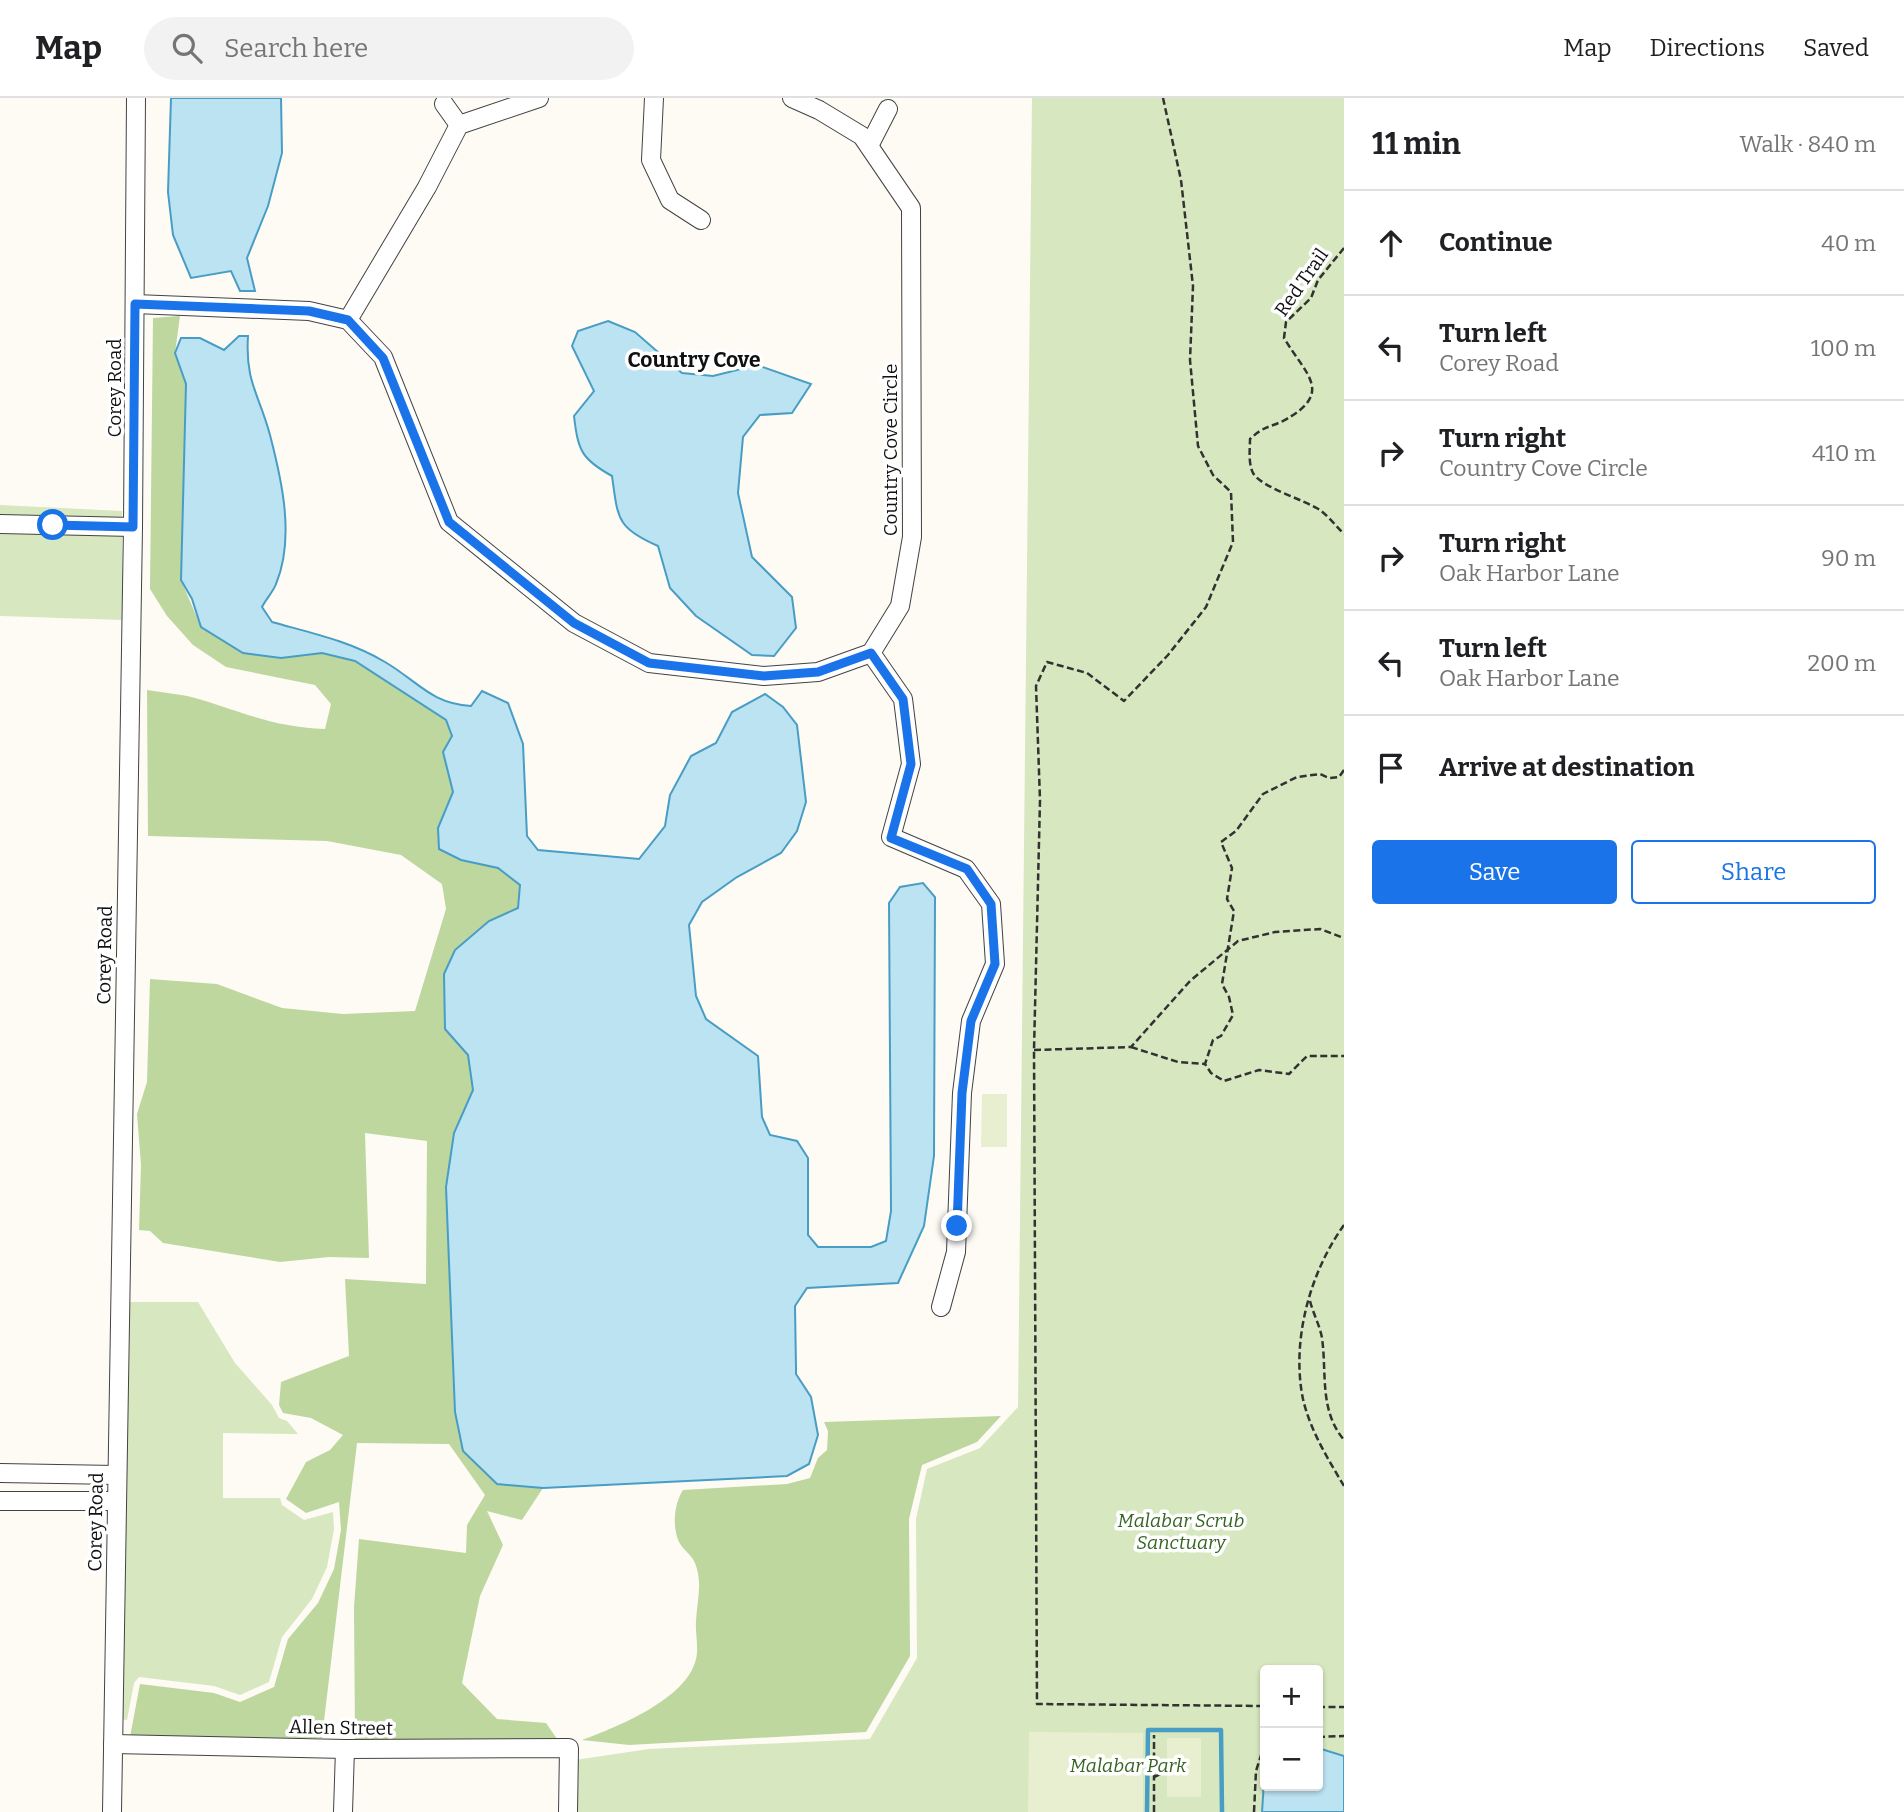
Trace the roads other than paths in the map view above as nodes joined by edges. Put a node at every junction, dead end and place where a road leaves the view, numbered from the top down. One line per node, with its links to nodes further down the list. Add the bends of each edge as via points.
1 (136, 98): 10 (street, Corey Road)
2 (539, 98): 7 (street)
3 (654, 98): 9 (street, via 651,160 670,200)
4 (792, 98): 8 (street, Country Cove Circle, via 862,136)
5 (444, 103): 7 (street)
6 (888, 109): 8 (street)
7 (459, 125): 11 (street)
8 (869, 146): 14 (street, Country Cove Circle, via 911,208 912,537 900,606)
9 (701, 220)
10 (135, 304): 11 (street, via 309,311); 13 (street, Corey Road)
11 (348, 320): 14 (street, via 383,358 449,522 574,623 649,663 764,676 818,672)
12 (0, 524): 13 (street)
13 (133, 527): 17 (street, Corey Road)
14 (871, 653): 15 (street, via 903,699 911,764 891,838 967,869 991,904 995,964 971,1021 962,1093 956,1252)
15 (941, 1307)
16 (6, 1473): 17 (street); 18 (street)
17 (116, 1475): 19 (street, Corey Road)
18 (6, 1501): 19 (street)
19 (116, 1501): 20 (street, Corey Road)
20 (113, 1744): 21 (street, Allen Street); 22 (street, Corey Road)
21 (345, 1749): 23 (street); 24 (street, Allen Street, via 569,1748)
22 (112, 1812)
23 (343, 1812)
24 (568, 1812)

